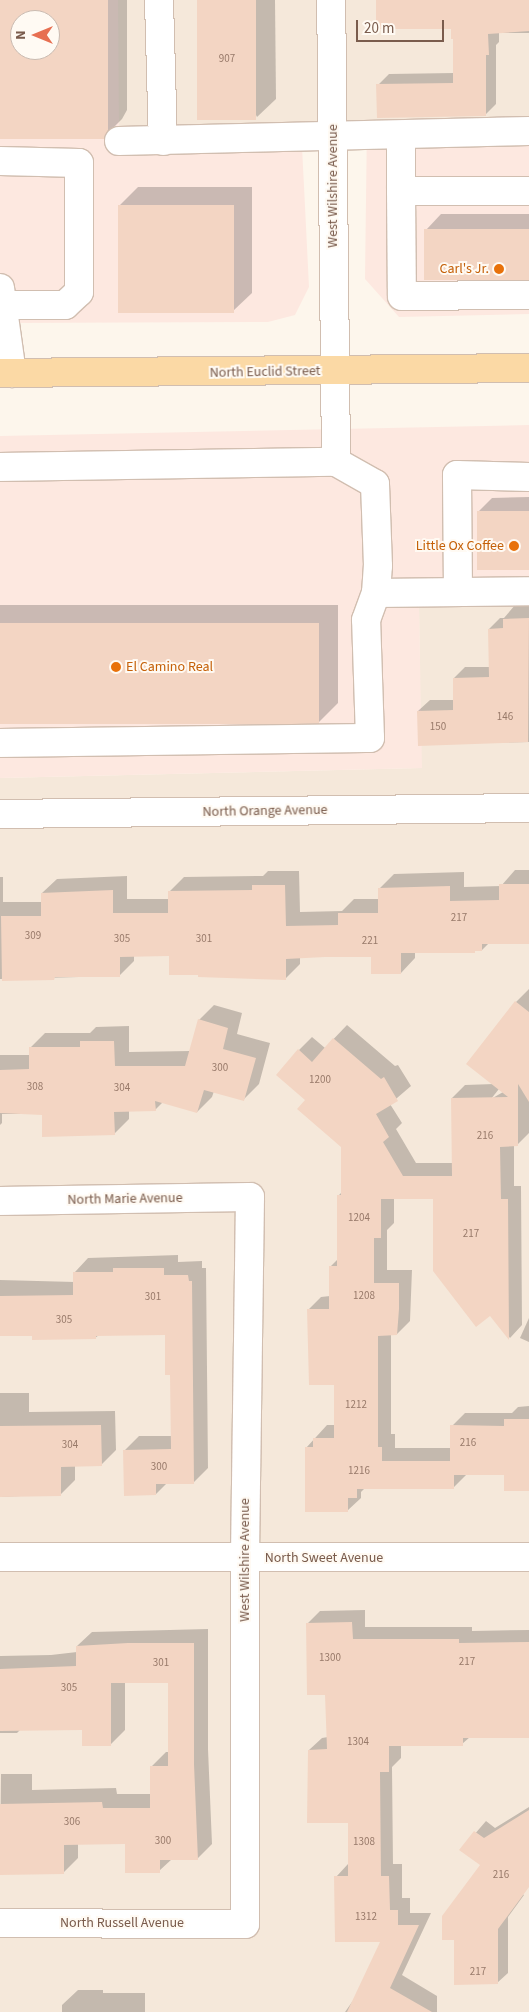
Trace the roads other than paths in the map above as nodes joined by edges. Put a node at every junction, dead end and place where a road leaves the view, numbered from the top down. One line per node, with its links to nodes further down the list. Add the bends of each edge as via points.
1 (159, 0): 7 (street)
2 (331, 0): 5 (street, West Wilshire Avenue)
3 (529, 131): 4 (street)
4 (401, 134): 5 (street); 9 (street)
5 (333, 136): 7 (street); 14 (street, West Wilshire Avenue)
6 (119, 141): 7 (street)
7 (163, 141)
8 (0, 161): 12 (street, via 79,163 79,292 64,305)
9 (401, 191): 10 (street); 11 (street, via 402,296)
10 (529, 192)
11 (529, 295)
12 (0, 299): 15 (street)
13 (529, 368): 14 (main road, North Euclid Street)
14 (334, 372): 15 (main road, North Euclid Street); 16 (street, West Wilshire Avenue)
15 (6, 373)
16 (336, 462): 17 (street); 21 (street, via 375,484)
17 (0, 467)
18 (529, 477): 20 (street, via 457,475)
19 (529, 591): 20 (street)
20 (458, 592): 21 (street)
21 (376, 593): 22 (street, via 366,620 370,738)
22 (0, 743)
23 (529, 808): 24 (street, North Orange Avenue)
24 (0, 814)
25 (250, 1197): 26 (street, North Marie Avenue); 29 (street, West Wilshire Avenue)
26 (0, 1201)
27 (0, 1557): 29 (street, North Sweet Avenue)
28 (529, 1557): 29 (street, North Sweet Avenue)
29 (244, 1558): 31 (street, West Wilshire Avenue)
30 (0, 1923): 31 (street, North Russell Avenue)
31 (244, 1924)

